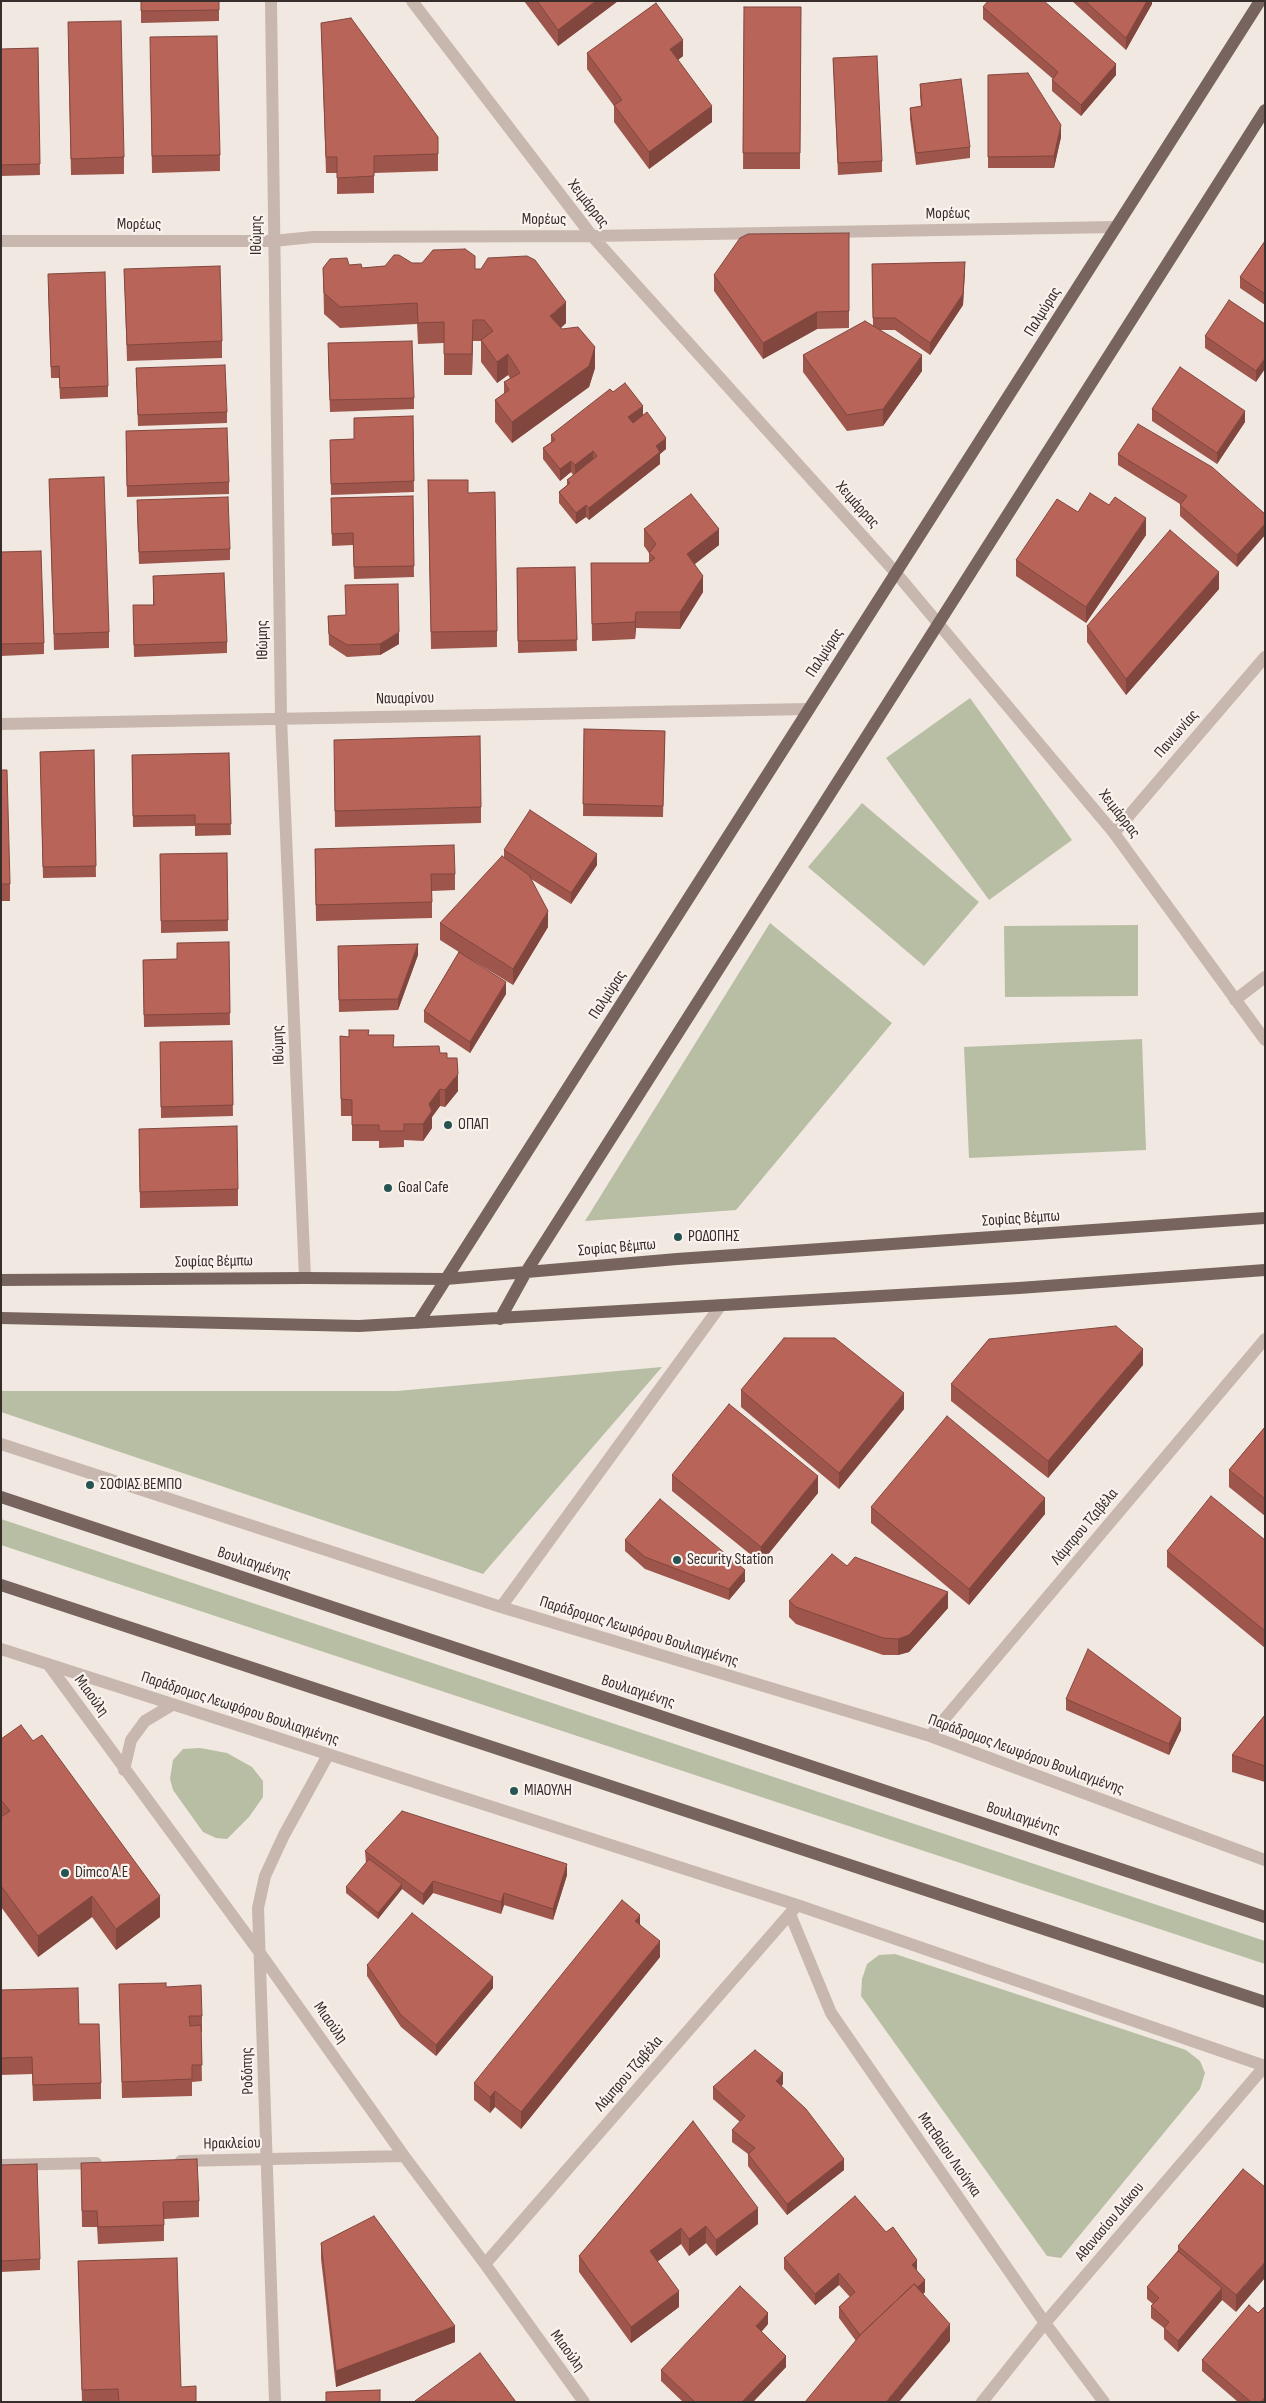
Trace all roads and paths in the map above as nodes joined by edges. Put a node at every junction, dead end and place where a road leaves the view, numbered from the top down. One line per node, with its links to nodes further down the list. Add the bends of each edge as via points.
1 (270, 1): 8 (street, Ιθώμης)
2 (412, 1): 6 (street, Χειμάρρας)
3 (1260, 1): 5 (main road, Παλμύρας)
4 (1265, 110): 10 (main road)
5 (1116, 227): 6 (street, Μορέως); 9 (main road, Παλμύρας)
6 (592, 236): 8 (street, Μορέως); 9 (street, Χειμάρρας)
7 (1, 241): 8 (street, Μορέως)
8 (273, 241): 13 (street, Ιθώμης)
9 (896, 572): 10 (street, Χειμάρρας); 12 (main road, Παλμύρας)
10 (939, 622): 15 (street, Χειμάρρας); 21 (main road)
11 (1265, 657): 15 (street, Πανιωνίας)
12 (809, 709): 13 (street, Ναυαρίνου); 23 (main road, Παλμύρας)
13 (281, 718): 14 (street, Ναυαρίνου); 22 (street, Ιθώμης)
14 (1, 724)
15 (1114, 833): 17 (street, Χειμάρρας)
16 (1265, 977): 17 (street)
17 (1235, 1000): 18 (street, Χειμάρρας)
18 (1265, 1040)
19 (1265, 1218): 21 (main road, Σοφίας Βέμπω)
20 (1265, 1270): 25 (main road)
21 (526, 1272): 23 (main road, Σοφίας Βέμπω); 27 (main road)
22 (305, 1278): 23 (main road, Σοφίας Βέμπω); 24 (main road, Σοφίας Βέμπω)
23 (446, 1279): 28 (main road, Παλμύρας)
24 (1, 1280)
25 (721, 1305): 27 (main road); 33 (street)
26 (1, 1318): 28 (main road, via 359,1326)
27 (500, 1319): 28 (main road)
28 (418, 1323)
29 (1265, 1339): 37 (street, Λάμπρου Τζαβέλα)
30 (1, 1444): 33 (street, Παράδρομος Λεωφόρου Βουλιαγμένης)
31 (1, 1497): 42 (main road, Βουλιαγμένης)
32 (1, 1585): 44 (main road)
33 (501, 1607): 37 (street, Παράδρομος Λεωφόρου Βουλιαγμένης)
34 (1, 1649): 35 (street, Παράδρομος Λεωφόρου Βουλιαγμένης)
35 (48, 1664): 36 (street, Παράδρομος Λεωφόρου Βουλιαγμένης); 39 (street, Μιαούλη)
36 (172, 1705): 38 (street, Παράδρομος Λεωφόρου Βουλιαγμένης); 39 (street, via 144,1721 131,1740)
37 (930, 1736): 40 (street, Παράδρομος Λεωφόρου Βουλιαγμένης)
38 (328, 1755): 41 (street, Παράδρομος Λεωφόρου Βουλιαγμένης); 43 (street, Ροδόπης, via 265,1876 258,1908)
39 (124, 1770): 43 (street, Μιαούλη)
40 (1265, 1860)
41 (794, 1910): 45 (street, Παράδρομος Λεωφόρου Βουλιαγμένης); 51 (street, Λάμπρου Τζαβέλα); 52 (street, Ματθαίου Λιούγκα, via 831,2013)
42 (1265, 1917)
43 (260, 1953): 46 (street, Μιαούλη); 47 (street, Ροδόπης)
44 (1265, 2002)
45 (1265, 2066): 52 (street, Αθανασίου Διάκου)
46 (404, 2156): 47 (street, Ηρακλείου); 51 (street, Μιαούλη)
47 (267, 2159): 48 (street, Ηρακλείου); 53 (street, Ροδόπης)
48 (169, 2161)
49 (110, 2162): 50 (street)
50 (1, 2165)
51 (485, 2264): 54 (street, Μιαούλη)
52 (1045, 2323): 55 (street, Αθανασίου Διάκου); 56 (street, Ματθαίου Λιούγκα)
53 (275, 2402)
54 (584, 2402)
55 (982, 2402)
56 (1104, 2402)

